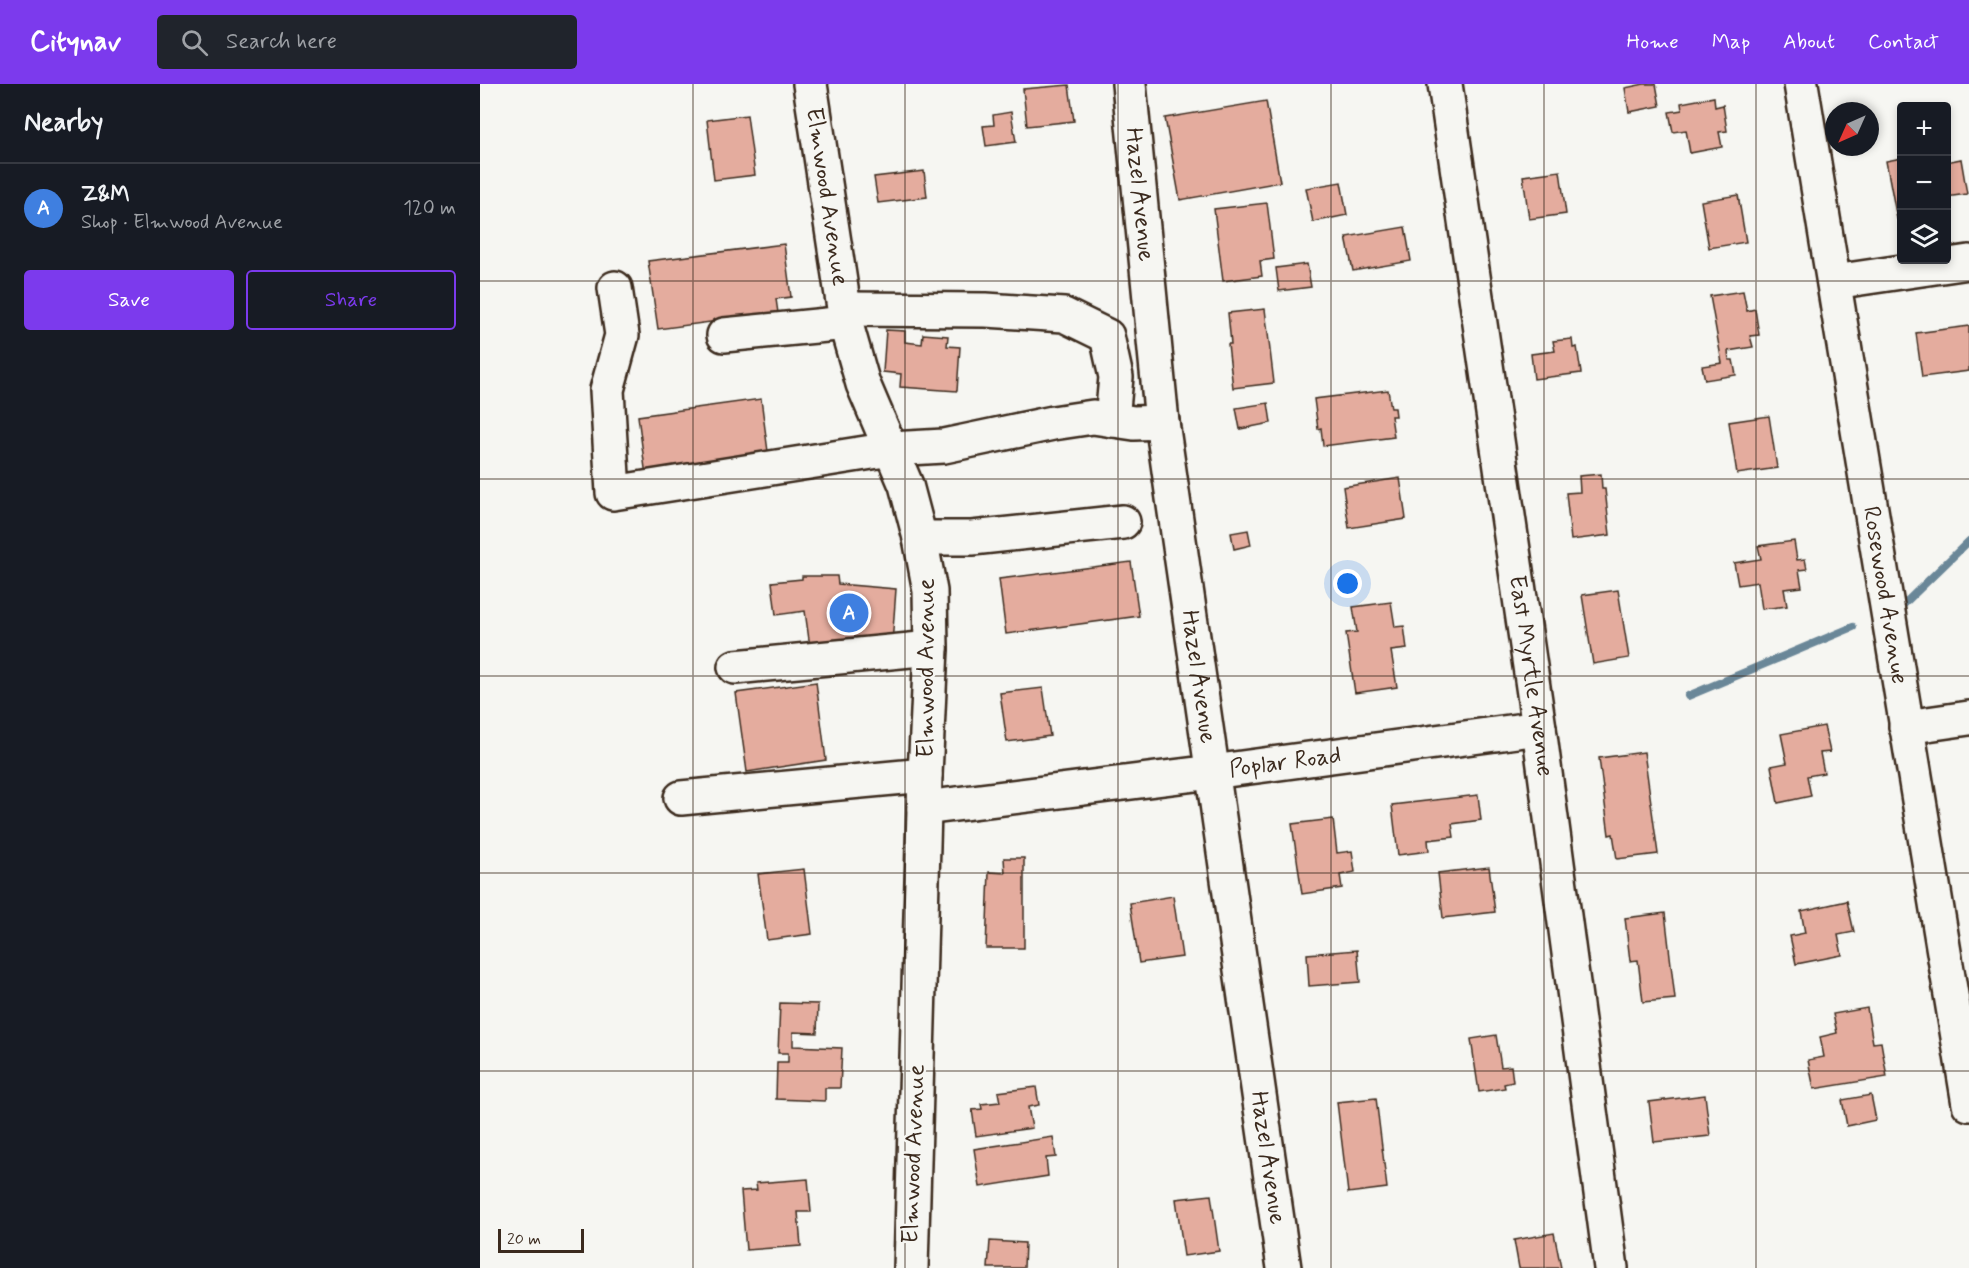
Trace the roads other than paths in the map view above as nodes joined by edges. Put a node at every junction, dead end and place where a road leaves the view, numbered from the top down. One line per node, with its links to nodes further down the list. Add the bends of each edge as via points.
1 (810, 84): 8 (street, Elmwood Avenue)
2 (1129, 84): 11 (street, Hazel Avenue)
3 (1445, 84): 19 (street, East Myrtle Avenue)
4 (1801, 84): 6 (street, Rosewood Avenue)
5 (1969, 262): 6 (street)
6 (1834, 282): 18 (street, Rosewood Avenue)
7 (615, 288): 12 (street, via 622,335 607,390 614,493)
8 (846, 316): 9 (street); 10 (street, via 986,310 1064,315 1107,336 1116,377); 12 (street, Elmwood Avenue, via 863,384)
9 (724, 335)
10 (1112, 420): 11 (street); 12 (street, via 1093,417 944,446)
11 (1162, 422): 20 (street, Hazel Avenue)
12 (891, 449): 14 (street, Elmwood Avenue, via 906,484)
13 (1123, 522): 14 (street, via 972,538)
14 (920, 538): 15 (street, Elmwood Avenue, via 930,591)
15 (931, 648): 16 (street); 21 (street, Elmwood Avenue)
16 (735, 667)
17 (1969, 718): 18 (street)
18 (1906, 727): 24 (street, Rosewood Avenue)
19 (1539, 728): 20 (street, Poplar Road); 27 (street, East Myrtle Avenue)
20 (1212, 772): 23 (street, Poplar Road); 26 (street, Hazel Avenue)
21 (925, 775): 22 (street); 23 (street, Elmwood Avenue)
22 (681, 798)
23 (924, 808): 25 (street, Elmwood Avenue)
24 (1969, 1104)
25 (911, 1268)
26 (1284, 1268)
27 (1611, 1268)

